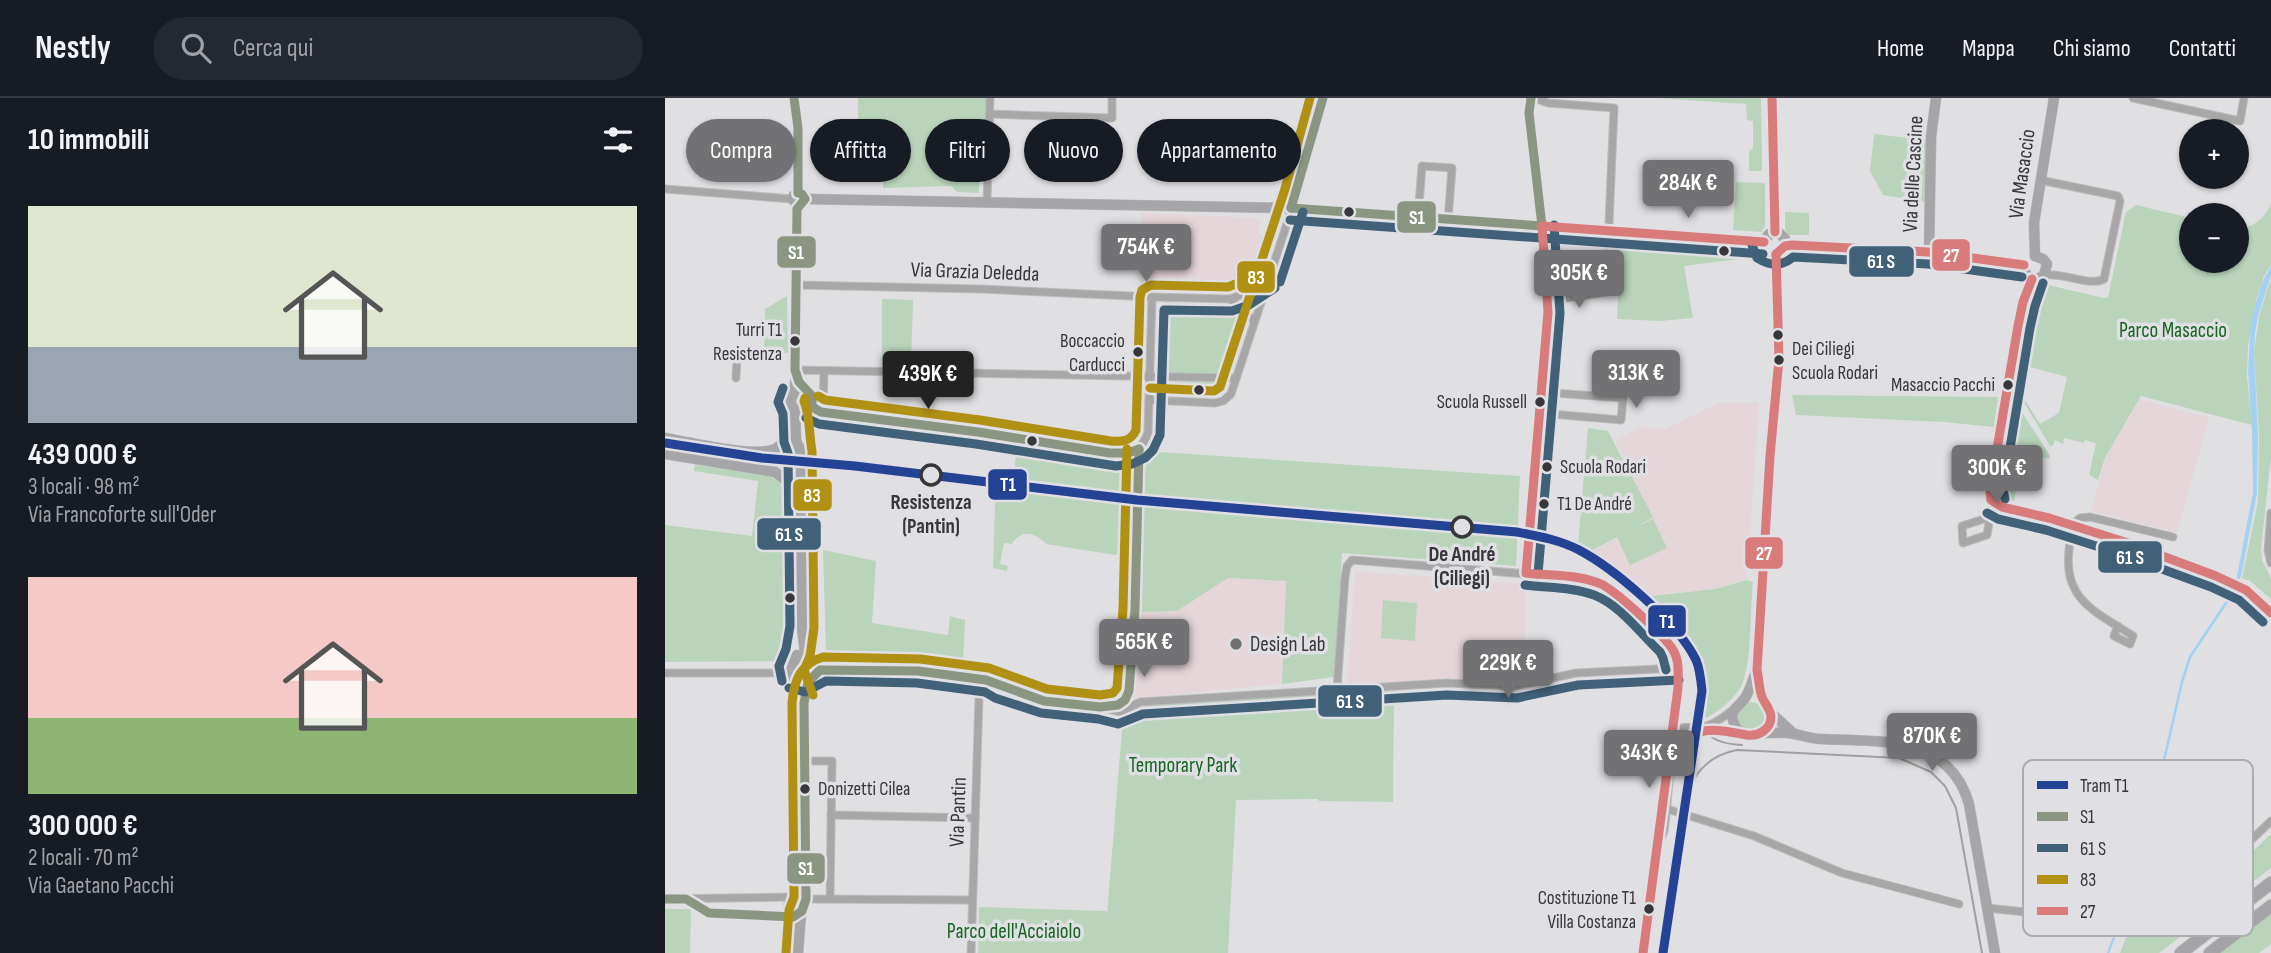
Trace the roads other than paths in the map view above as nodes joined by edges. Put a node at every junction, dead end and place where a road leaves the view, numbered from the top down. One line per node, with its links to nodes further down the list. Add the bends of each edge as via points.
1 (794, 98): 14 (street)
2 (990, 98): 11 (street)
3 (1112, 98): 11 (street, via 1112,118)
4 (1323, 98): 16 (street)
5 (1533, 98): 19 (street, via 1529,113); 20 (street, via 1614,108)
6 (1773, 98): 21 (street)
7 (1936, 98): 24 (street, Via delle Cascine)
8 (2054, 98): 12 (street, Via Masaccio)
9 (2133, 98): 10 (street, via 2240,121)
10 (2244, 98)
11 (989, 114): 15 (street)
12 (2040, 180): 26 (street, Via Masaccio); 28 (street, via 2119,196 2120,201 2104,279 2096,282)
13 (665, 190): 14 (street)
14 (798, 199): 15 (street); 31 (street)
15 (987, 203): 16 (street)
16 (1291, 208): 17 (street); 29 (street)
17 (1418, 218): 18 (street); 18 (street, via 1422,166 1452,167)
18 (1448, 220): 19 (street)
19 (1542, 226): 20 (street); 34 (street)
20 (1608, 230): 22 (street); 34 (street, via 1606,292)
21 (1775, 232): 22 (street); 23 (street, via 1783,236)
22 (1764, 242): 25 (street, via 1768,251)
23 (1785, 246): 24 (street); 25 (street)
24 (1929, 251): 27 (street)
25 (1776, 254): 65 (street, via 1779,359)
26 (2035, 256): 27 (street); 28 (street, Via Masaccio, via 2047,264)
27 (2024, 265): 30 (street)
28 (2044, 275): 30 (street)
29 (1268, 278): 33 (street); 35 (street)
30 (2032, 279): 51 (street, via 2011,363 1990,490)
31 (796, 285): 32 (street, Via Grazia Deledda); 38 (street)
32 (1152, 297): 33 (street, Via Grazia Deledda); 39 (street)
33 (1230, 299): 35 (street)
34 (1547, 302): 43 (street)
35 (1254, 321): 41 (street)
36 (754, 357): 40 (street, via 737,357)
37 (824, 371): 38 (street); 39 (street); 46 (street)
38 (796, 374): 42 (street)
39 (1150, 377): 41 (street); 44 (street)
40 (736, 378)
41 (1236, 378): 44 (street, via 1231,394 1218,403)
42 (799, 391): 45 (street, via 790,402); 45 (street, via 812,396)
43 (1540, 392): 47 (street); 47 (street, via 1623,398 1621,420)
44 (1149, 400): 49 (street, via 1148,432)
45 (801, 411): 46 (street); 48 (street, via 786,440 766,452); 52 (street, via 796,440)
46 (823, 412): 49 (street, via 1110,453)
47 (1539, 413): 58 (street)
48 (665, 438)
49 (1139, 449): 75 (street, via 1129,692 1118,705)
50 (665, 454): 52 (street, via 775,472 787,481)
51 (1993, 502): 54 (street); 55 (street)
52 (800, 510): 61 (street)
53 (2271, 513): 57 (street)
54 (1990, 517): 54 (street, via 1962,526 1962,543 1987,535)
55 (2073, 526): 56 (street, via 2080,518 2090,517); 59 (street, via 2219,578 2246,590); 60 (street, via 2069,566 2073,589 2083,602)
56 (2173, 537)
57 (2271, 564)
58 (1526, 573): 64 (street, via 1588,580 1610,589 1669,644); 70 (street, via 1350,561)
59 (2271, 613)
60 (2118, 626)
61 (802, 627): 62 (street); 63 (street)
62 (809, 659): 63 (street); 67 (street, via 814,667)
63 (796, 660): 68 (street, via 791,670)
64 (1678, 668): 70 (street, via 1576,673 1516,685); 74 (street)
65 (1757, 670): 71 (street); 72 (street)
66 (665, 673): 68 (street, via 779,673)
67 (812, 676): 68 (street, via 802,681); 69 (street, via 824,668 903,671 981,679); 73 (street)
68 (795, 677): 73 (street)
69 (999, 686): 75 (street, via 1044,701); 86 (street, Via Pantin, via 985,689 979,697)
70 (1337, 688): 75 (street, via 1140,702 1120,712)
71 (1745, 698): 72 (street); 76 (street)
72 (1763, 701): 77 (street)
73 (804, 703): 83 (street)
74 (1676, 703): 78 (street, via 1678,716); 82 (street)
75 (1100, 707)
76 (1734, 709): 78 (street, via 1708,726); 79 (street, via 1733,722)
77 (1770, 712): 80 (street); 81 (street)
78 (1688, 727): 82 (street, via 1676,729)
79 (1741, 732): 80 (street); 84 (street, via 1694,734 1679,745)
80 (1762, 733): 81 (street)
81 (1794, 734): 101 (street, via 1907,745 1943,762 1967,797)
82 (1669, 738): 89 (street)
83 (803, 761): 85 (street, via 832,761); 91 (street)
84 (1667, 809): 89 (street); 98 (street, via 1754,836 1842,873)
85 (831, 815): 86 (street); 94 (street)
86 (975, 818): 97 (street, Via Pantin)
87 (2271, 821): 88 (street)
88 (2253, 838)
89 (1659, 842): 109 (street)
90 (2271, 883): 93 (highway)
91 (799, 896): 92 (street); 94 (street); 103 (street); 103 (street, via 787,906)
92 (705, 897): 96 (street); 99 (street)
93 (2253, 897)
94 (829, 898): 97 (street)
95 (665, 899): 96 (street)
96 (686, 899): 99 (street)
97 (972, 900): 108 (street, Via Pantin)
98 (1959, 904)
99 (697, 905): 103 (street, via 709,913)
100 (2271, 906): 104 (highway)
101 (1987, 908): 102 (street); 110 (street)
102 (2023, 912)
103 (796, 914): 107 (street)
104 (2253, 920)
105 (2203, 936): 111 (highway)
106 (2232, 936): 112 (highway)
107 (798, 952)
108 (971, 953)
109 (1643, 953)
110 (1995, 953)
111 (2181, 953)
112 (2210, 953)

